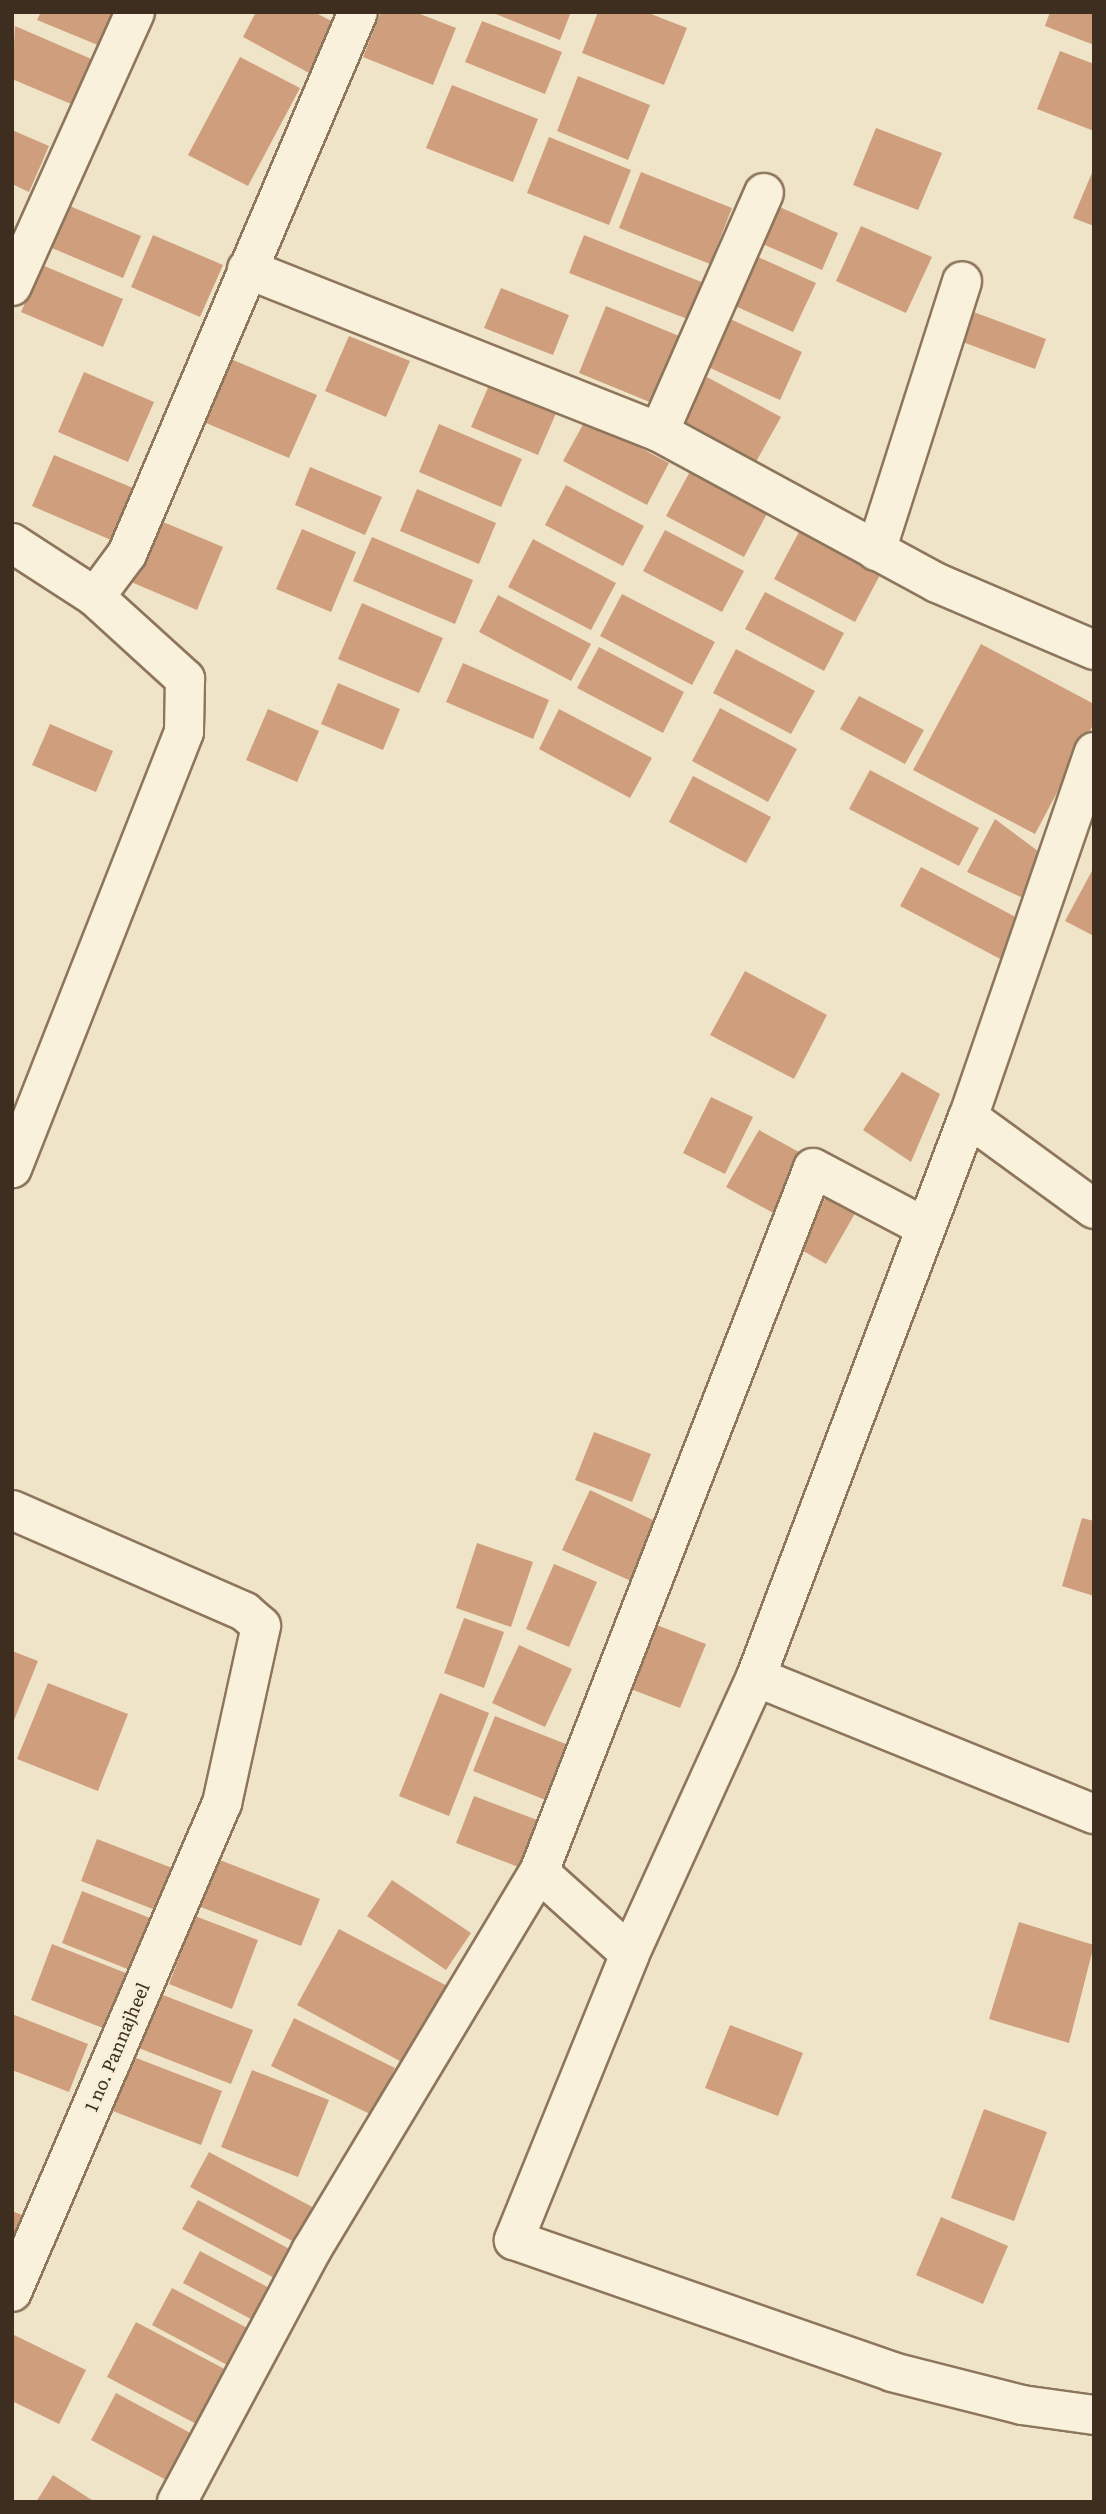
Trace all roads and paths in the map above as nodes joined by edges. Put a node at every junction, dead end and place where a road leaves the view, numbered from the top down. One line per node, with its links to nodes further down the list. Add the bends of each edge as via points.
1 (135, 12): 6 (street)
2 (358, 12): 4 (street)
3 (764, 193): 7 (street)
4 (247, 268): 7 (street); 10 (street, via 127,554)
5 (962, 281): 9 (street)
6 (12, 286)
7 (659, 432): 9 (street)
8 (12, 543): 10 (street)
9 (876, 551): 11 (street)
10 (95, 597): 14 (street, via 185,679 184,732)
11 (1094, 650)
12 (1094, 752): 13 (street)
13 (968, 1117): 15 (street); 16 (street)
14 (12, 1168)
15 (1094, 1209)
16 (923, 1226): 18 (street); 20 (street, via 813,1168)
17 (12, 1510): 22 (street, 1 no. Pannajheel, via 245,1612 261,1626 222,1803)
18 (756, 1677): 19 (street); 21 (street)
19 (1094, 1814)
20 (539, 1872): 21 (street); 24 (street, via 311,2251)
21 (630, 1954): 23 (street, via 514,2240 892,2372 1022,2405)
22 (12, 2292)
23 (1094, 2415)
24 (177, 2502)

